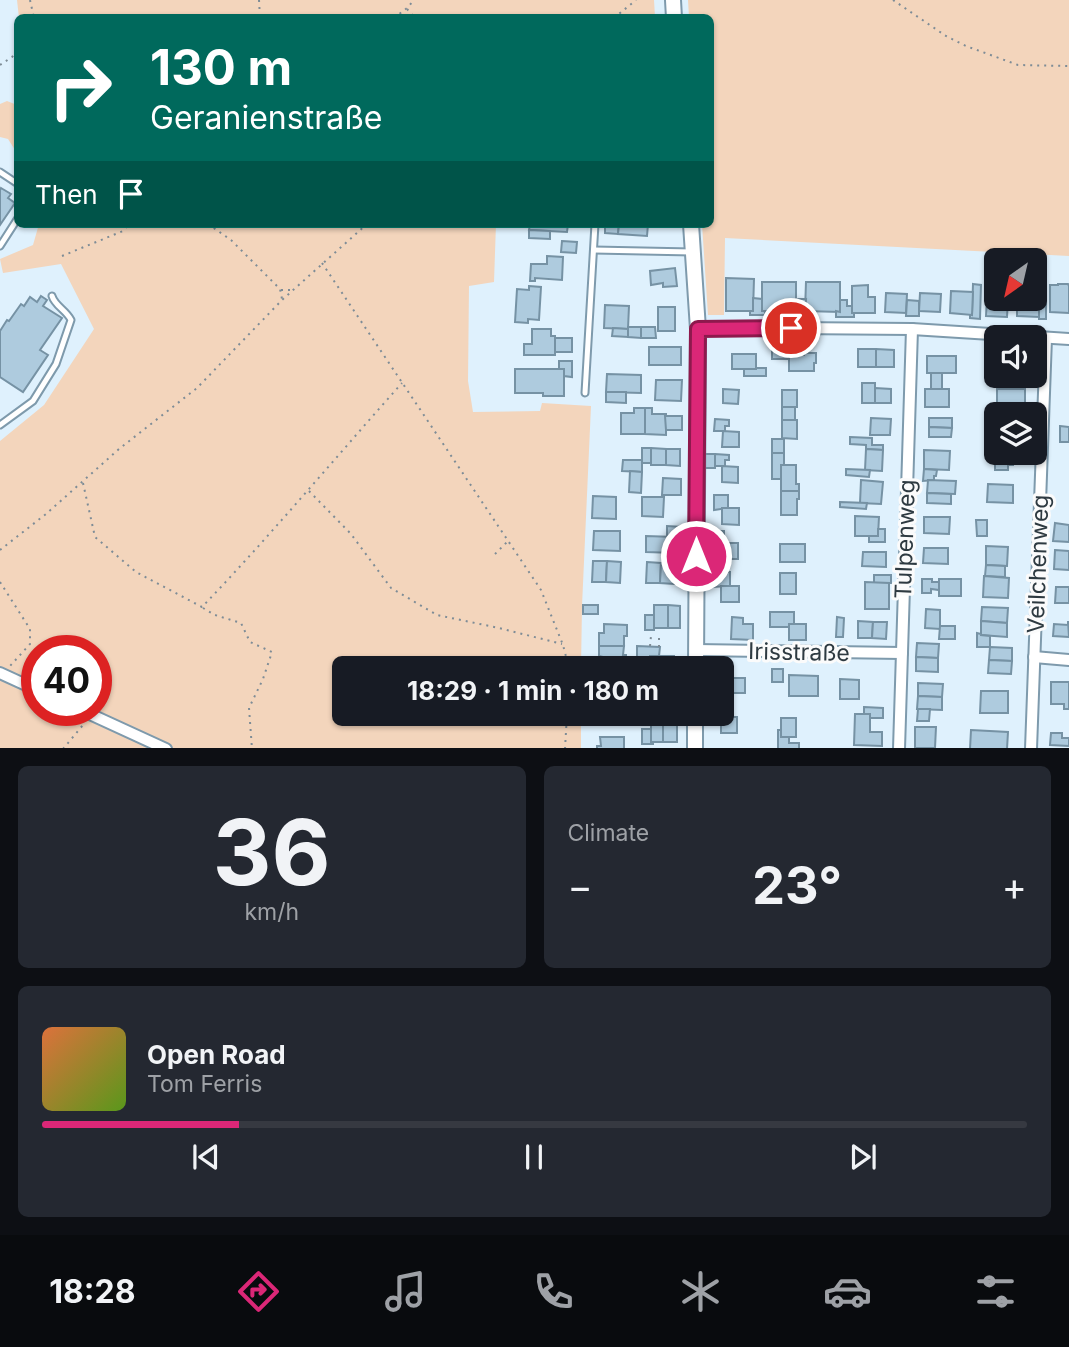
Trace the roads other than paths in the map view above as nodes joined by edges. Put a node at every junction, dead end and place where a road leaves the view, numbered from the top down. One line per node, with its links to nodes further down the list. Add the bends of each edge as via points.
1 (14, 224): 4 (lane)
2 (595, 228): 5 (lane)
3 (691, 228): 6 (street)
4 (0, 246)
5 (594, 246): 6 (lane); 14 (lane)
6 (693, 252): 8 (street)
7 (52, 296): 15 (lane, via 71,320 56,364 33,401)
8 (698, 329): 9 (street); 16 (street)
9 (912, 330): 10 (street); 17 (street, Tulpenweg)
10 (984, 334)
11 (1047, 338): 12 (street)
12 (1069, 339)
13 (1043, 388): 19 (street, Veilchenweg)
14 (585, 393)
15 (0, 425)
16 (696, 650): 17 (street, Irisstraße); 18 (street)
17 (902, 653): 27 (street, Tulpenweg)
18 (696, 656)
19 (1034, 657): 20 (street); 28 (street, Veilchenweg)
20 (1069, 660)
21 (1, 674): 22 (street)
22 (21, 683)
23 (112, 724): 25 (street)
24 (695, 726): 26 (street)
25 (166, 748)
26 (695, 748)
27 (899, 748)
28 (1031, 748)

